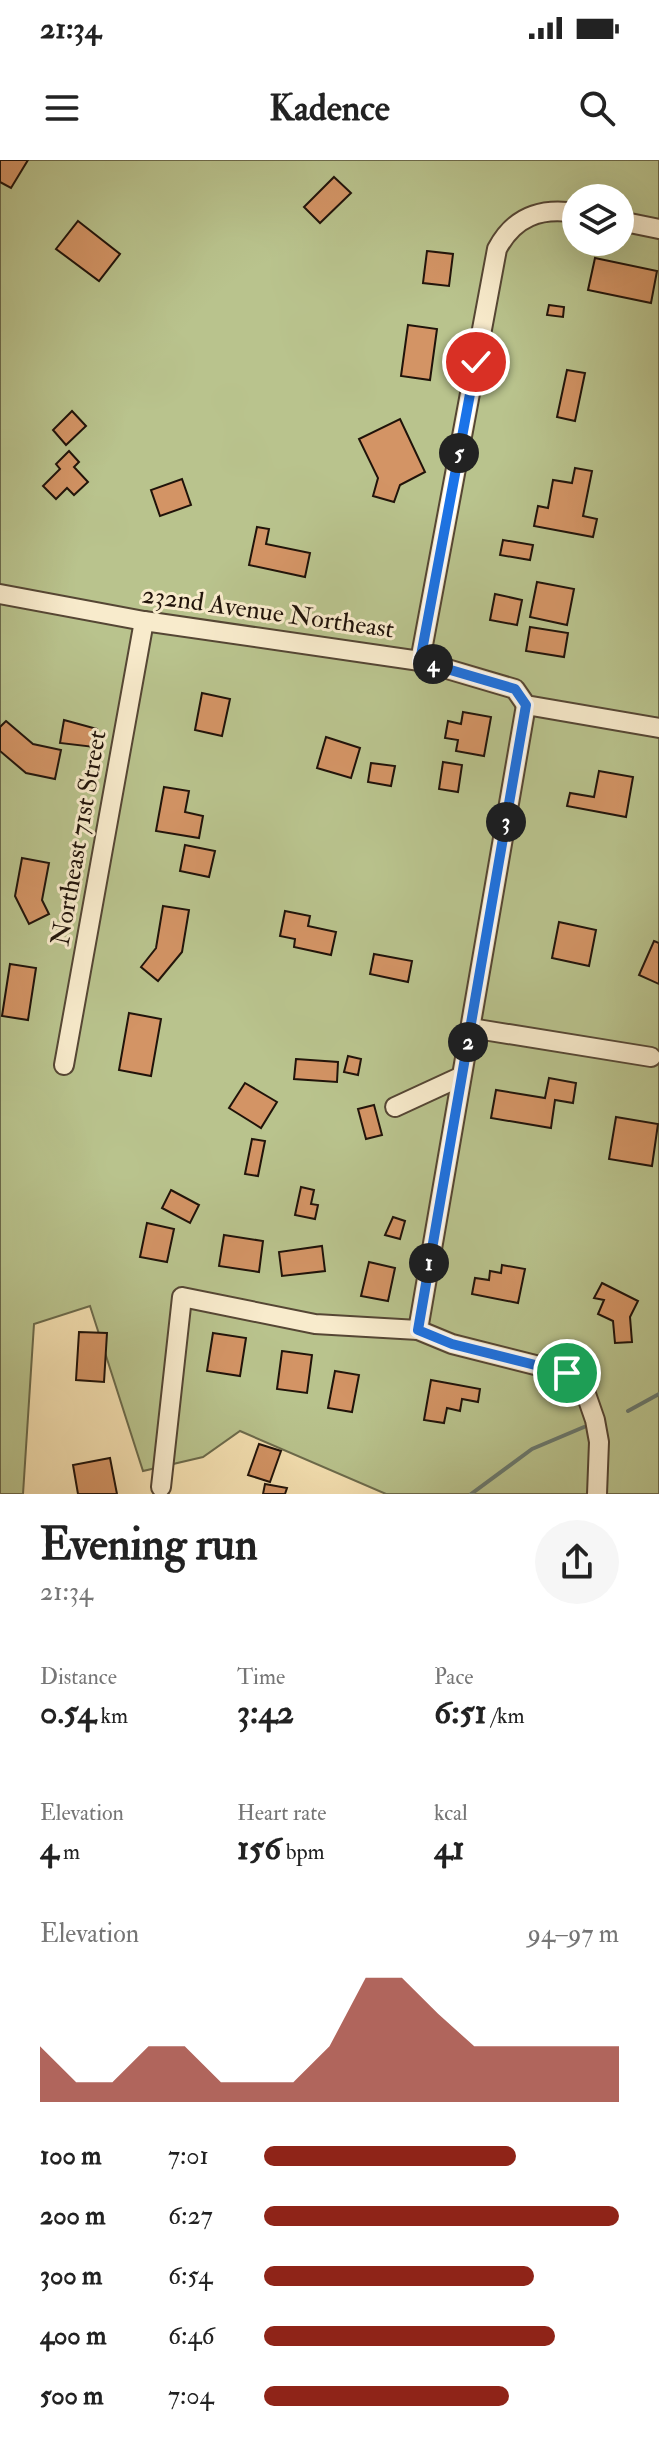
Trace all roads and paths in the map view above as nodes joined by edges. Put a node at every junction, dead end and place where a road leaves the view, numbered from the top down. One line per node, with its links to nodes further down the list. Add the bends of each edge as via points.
1 (562, 213): 6 (street, via 520,219 506,232 494,263)
2 (634, 224): 3 (street)
3 (659, 229)
4 (0, 594): 5 (street, 232nd Avenue Northeast)
5 (144, 621): 6 (street, 232nd Avenue Northeast); 11 (street, Northeast 71st Street)
6 (420, 661): 7 (street, 232nd Avenue Northeast, via 515,689)
7 (526, 705): 8 (street, 232nd Avenue Northeast); 9 (street)
8 (659, 728)
9 (471, 1028): 10 (street); 12 (street)
10 (651, 1057)
11 (64, 1065)
12 (460, 1077): 13 (street); 14 (street)
13 (395, 1107)
14 (418, 1330): 15 (street, via 315,1324 189,1298); 16 (street, via 452,1344 555,1368 576,1381 586,1394 597,1431)
15 (161, 1487)
16 (597, 1494)

